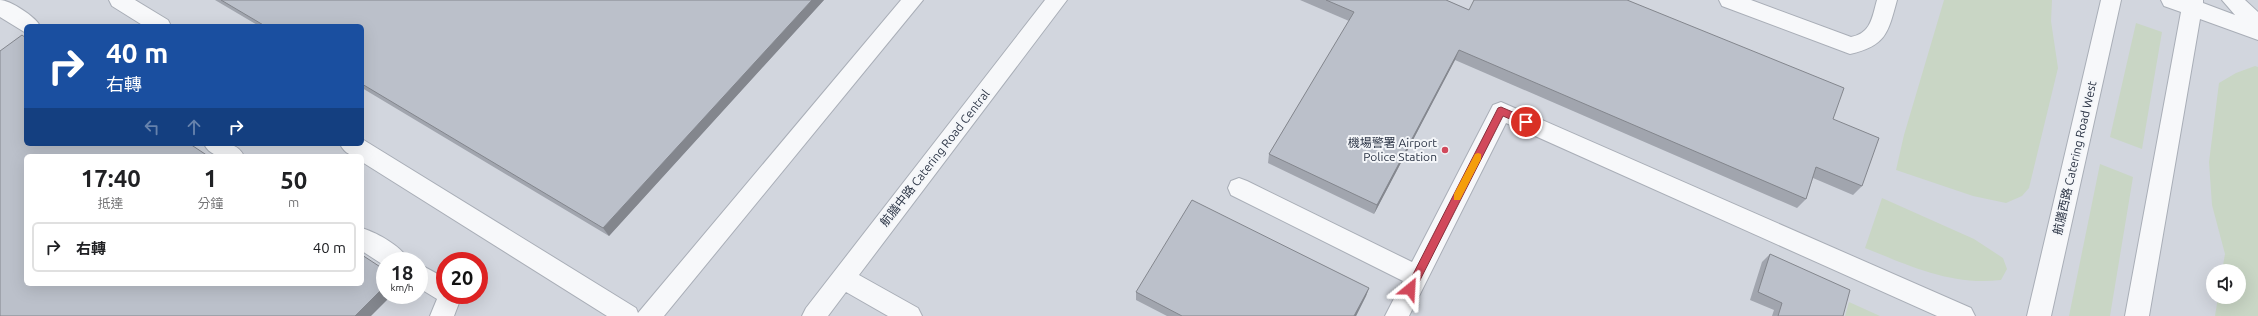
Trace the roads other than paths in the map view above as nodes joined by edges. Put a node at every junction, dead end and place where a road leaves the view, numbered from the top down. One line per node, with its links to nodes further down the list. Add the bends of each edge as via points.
1 (119, 0): 12 (street)
2 (913, 0): 26 (street)
3 (1057, 0): 22 (street, 航膳中路 Catering Road Central)
4 (1729, 0): 5 (street, via 1850,46 1866,44 1876,36)
5 (1886, 0)
6 (2111, 0): 31 (street, 航膳西路 Catering Road West)
7 (2170, 0): 9 (street)
8 (2232, 0): 13 (street)
9 (2192, 4): 14 (street); 32 (street)
10 (0, 7): 11 (street)
11 (27, 24)
12 (158, 24)
13 (2258, 24)
14 (2258, 32)
15 (218, 146): 17 (street)
16 (354, 146): 25 (street)
17 (230, 154)
18 (1240, 188): 21 (street)
19 (364, 239): 20 (street)
20 (384, 252)
21 (1417, 276): 29 (street); 30 (street, via 1501,111)
22 (843, 278): 27 (street, 航膳中路 Catering Road Central); 28 (street)
23 (447, 304): 24 (street)
24 (442, 316)
25 (628, 316)
26 (649, 316)
27 (814, 316)
28 (910, 316)
29 (1397, 316)
30 (1963, 316)
31 (2038, 316)
32 (2137, 316)

